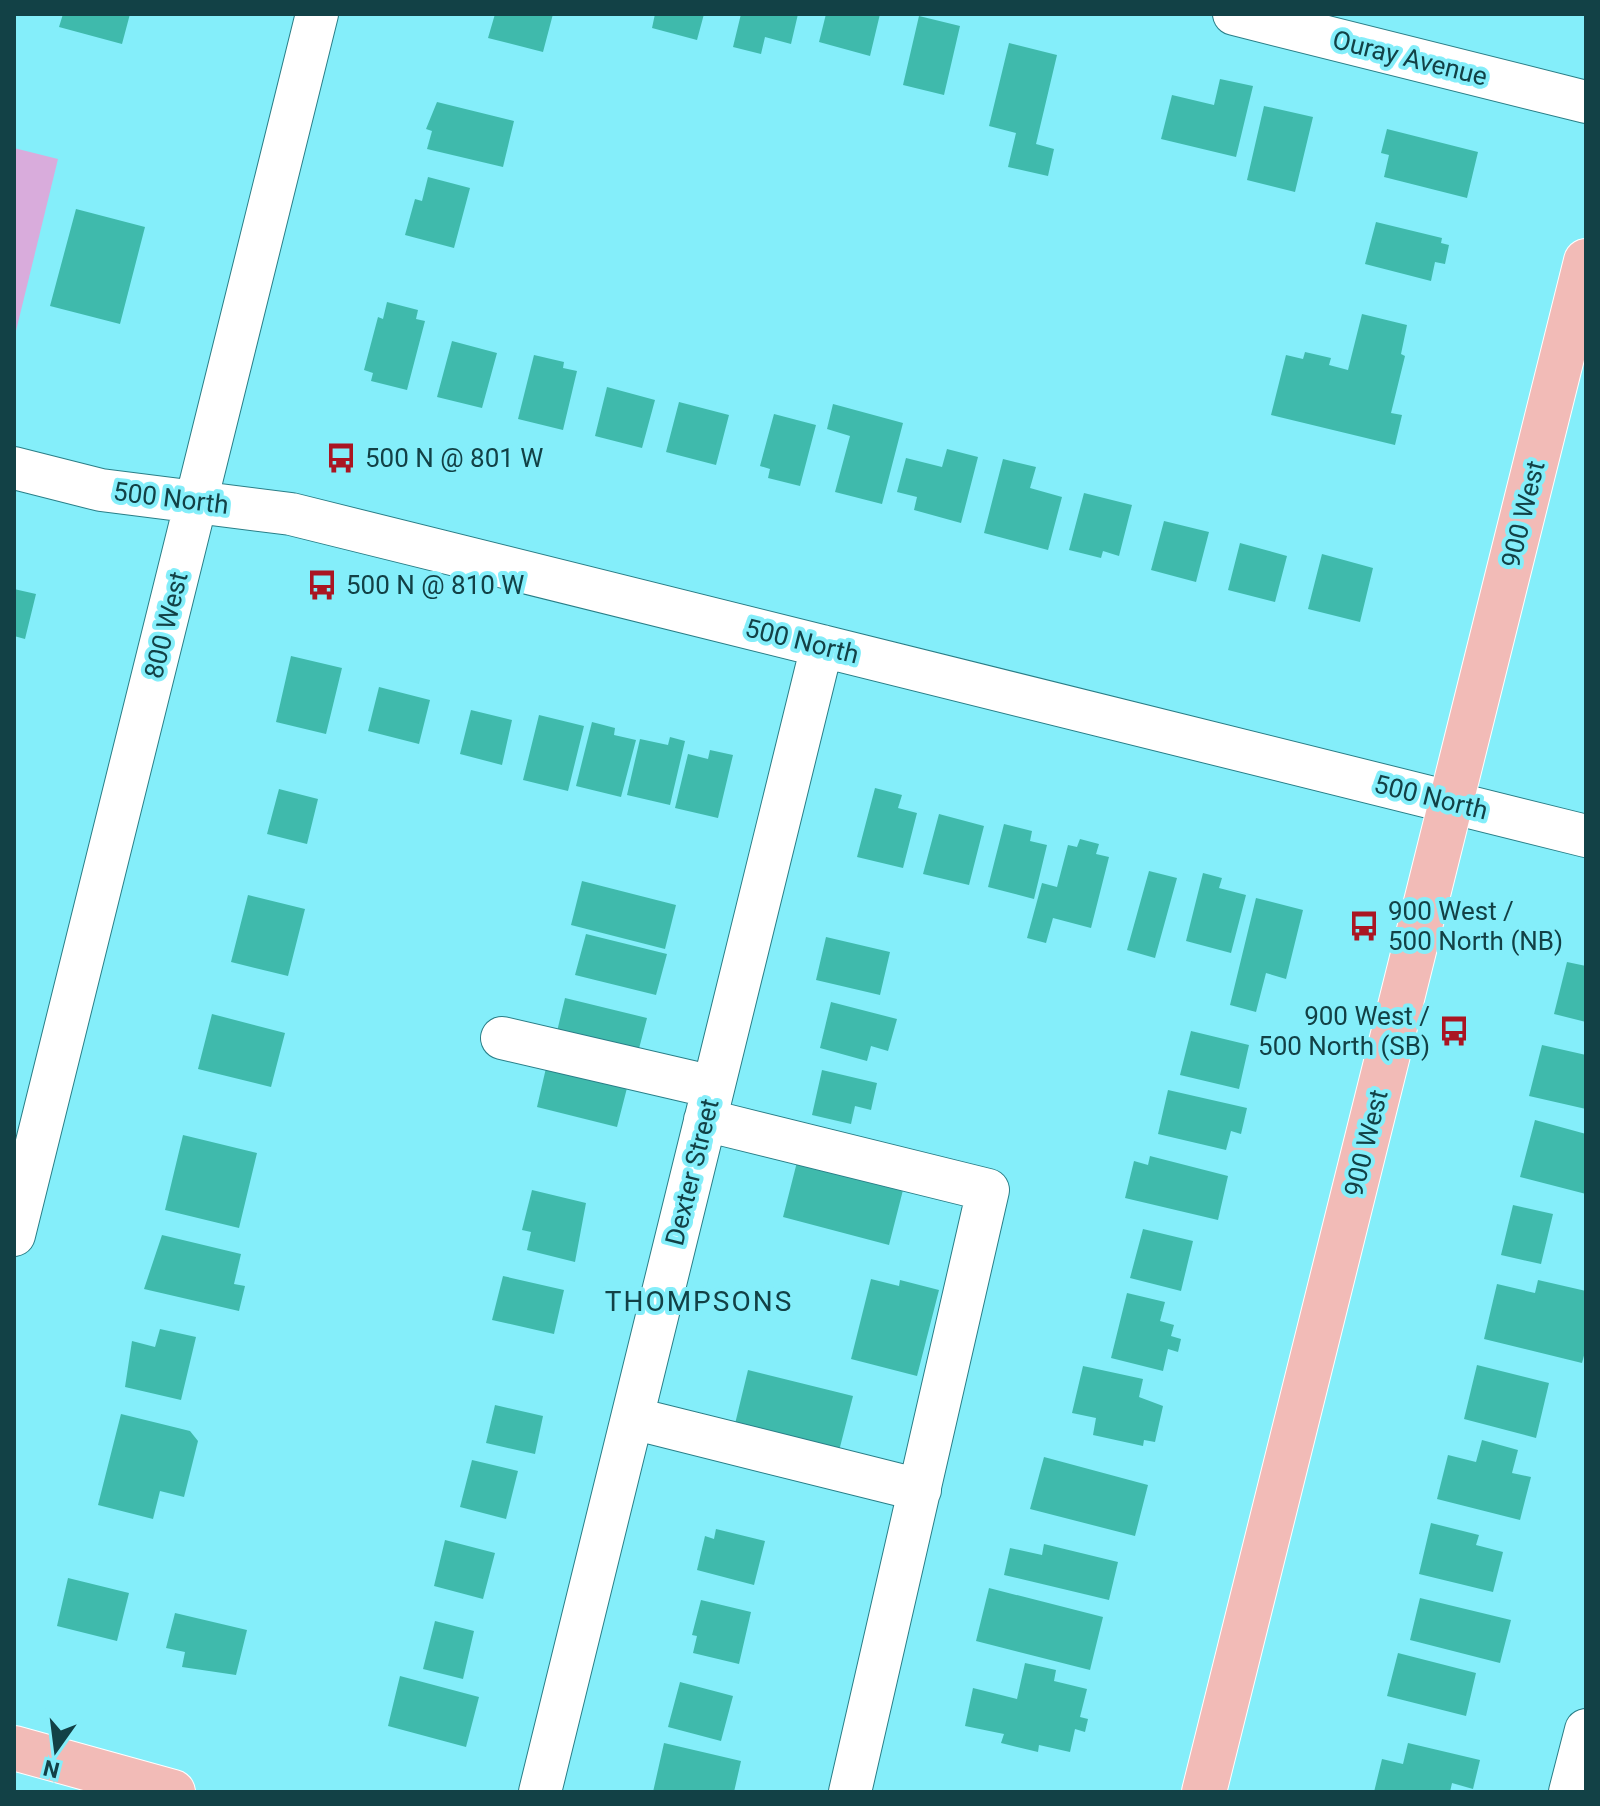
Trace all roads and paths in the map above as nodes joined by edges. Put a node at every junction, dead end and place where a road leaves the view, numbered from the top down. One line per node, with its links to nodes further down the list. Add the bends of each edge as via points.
1 (317, 14): 6 (street, 800 West)
2 (1234, 14): 3 (street, Ouray Avenue)
3 (1586, 102)
4 (1586, 261): 8 (main road, 900 West)
5 (14, 468): 6 (street, 500 North, via 101,490)
6 (197, 502): 7 (street, 500 North, via 291,514); 12 (street, 800 West)
7 (822, 646): 8 (street, 500 North); 11 (street, Dexter Street)
8 (1452, 802): 9 (street, 500 North); 20 (main road, 900 West)
9 (1586, 836)
10 (502, 1038): 11 (street)
11 (709, 1104): 13 (street, Dexter Street); 14 (street, via 988,1190)
12 (14, 1235)
13 (632, 1418): 14 (street); 18 (street, Dexter Street)
14 (920, 1490): 19 (street)
15 (1586, 1730): 21 (street)
16 (14, 1748): 17 (main road)
17 (173, 1792)
18 (540, 1792)
19 (850, 1792)
20 (1204, 1792)
21 (1570, 1792)

